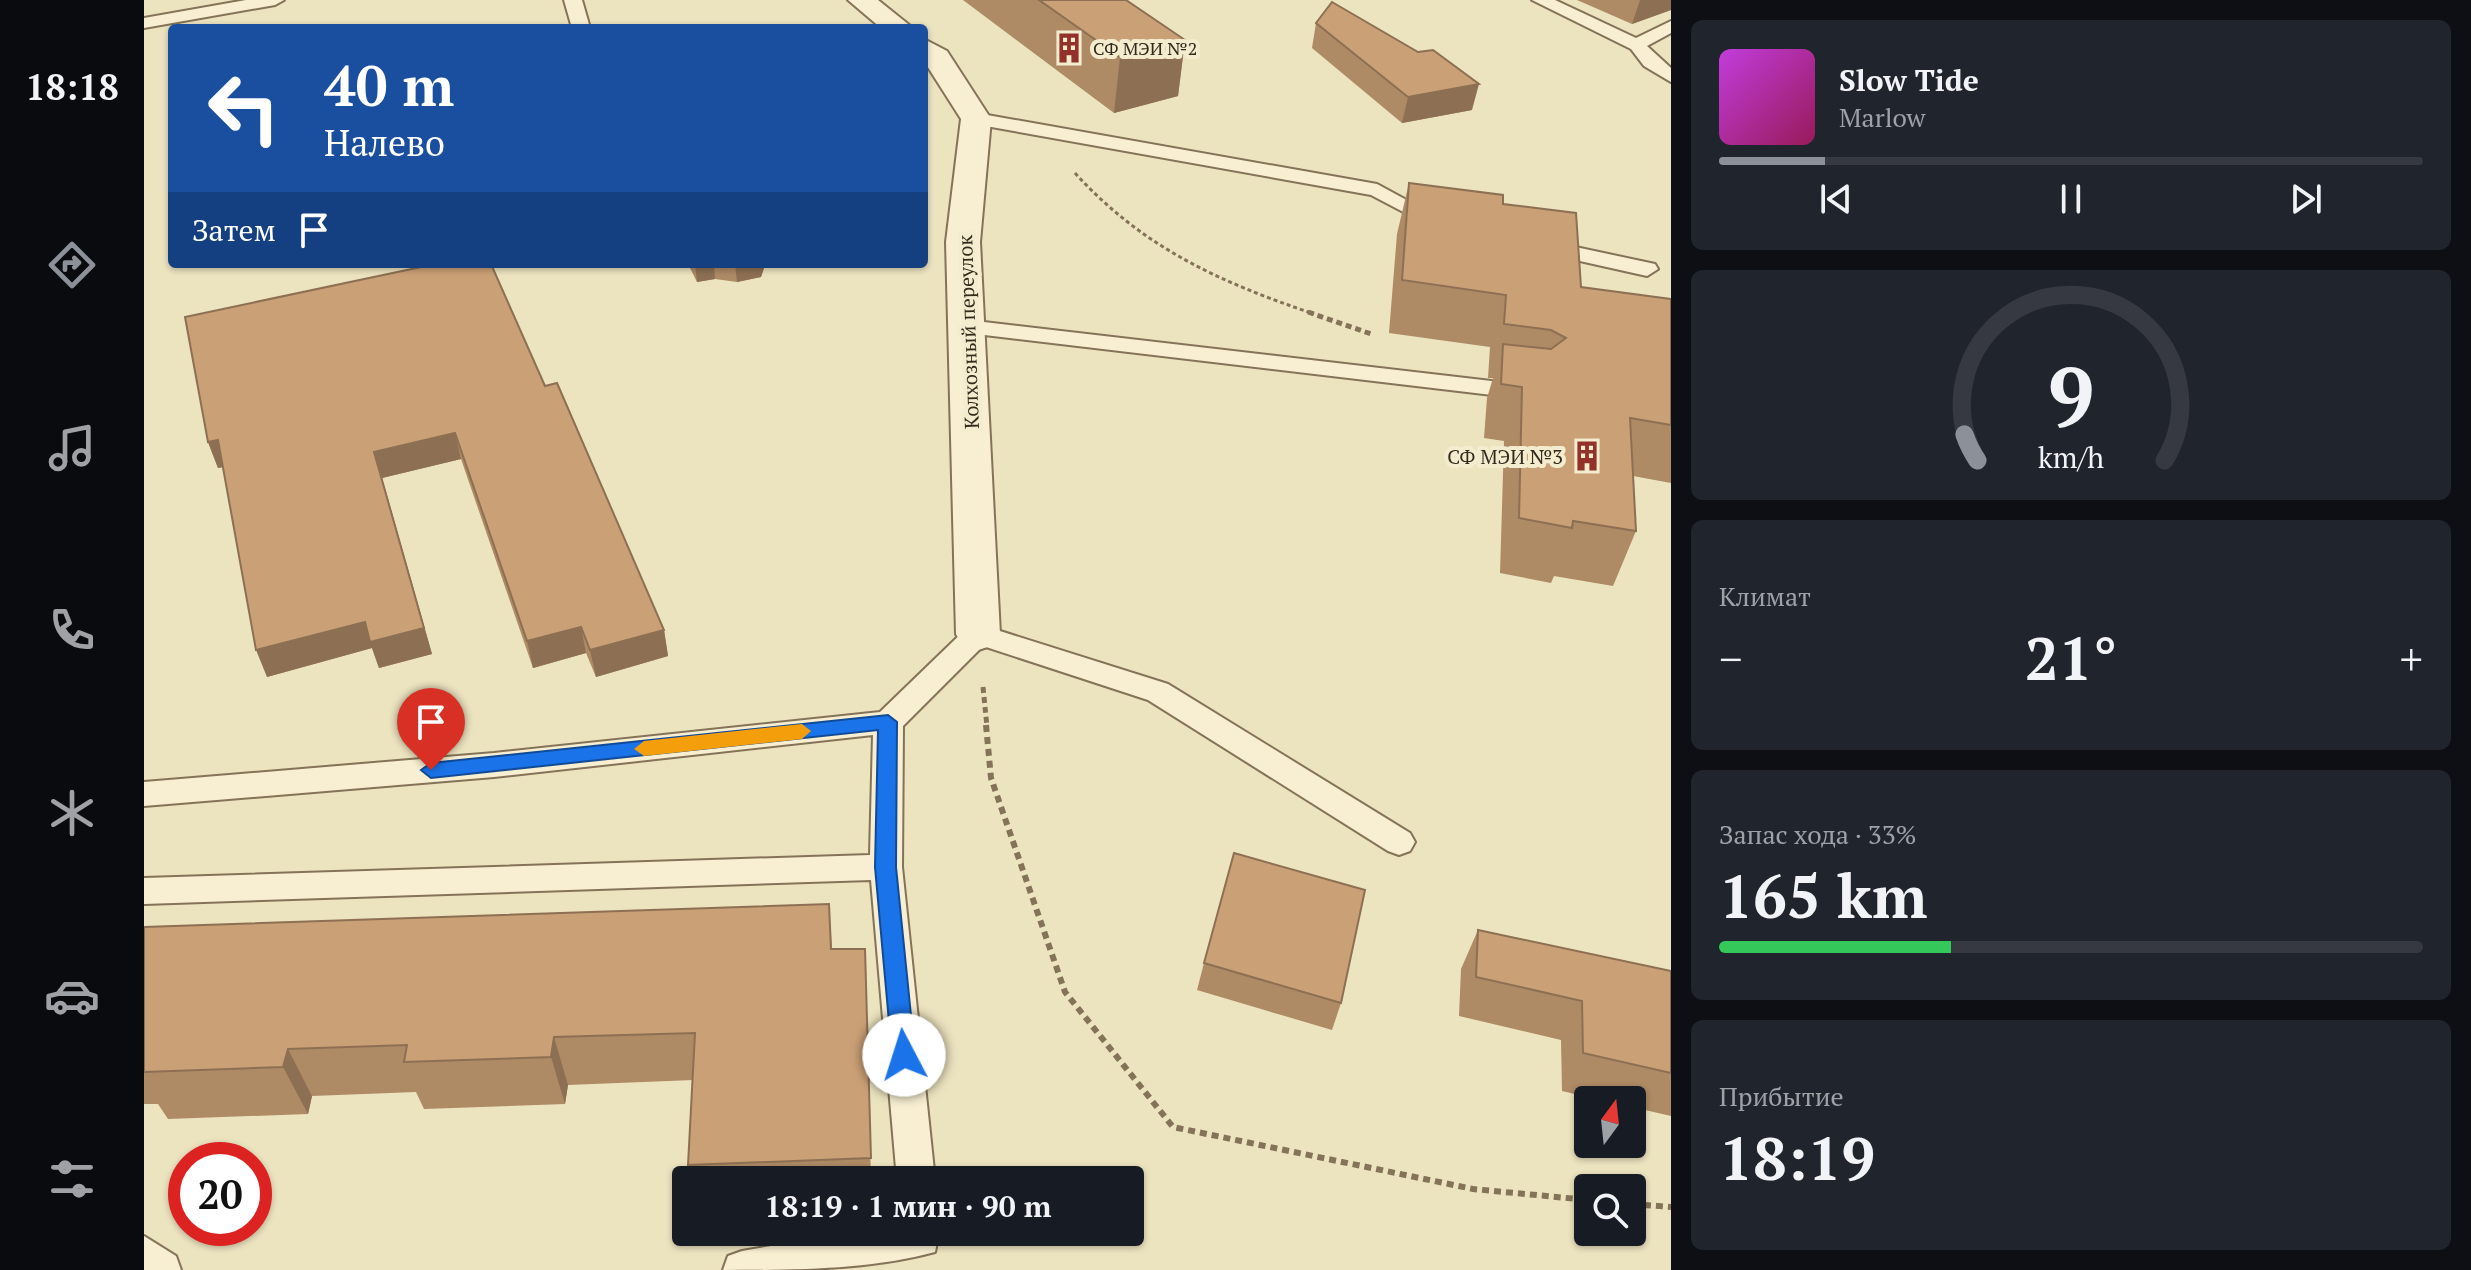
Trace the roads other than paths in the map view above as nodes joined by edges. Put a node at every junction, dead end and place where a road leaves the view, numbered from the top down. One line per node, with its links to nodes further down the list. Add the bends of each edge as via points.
1 (275, 0): 5 (lane)
2 (573, 0): 6 (lane)
3 (861, 0): 7 (street)
4 (1541, 0): 9 (lane)
5 (144, 23)
6 (580, 24)
7 (894, 24)
8 (1671, 26): 9 (lane)
9 (1637, 45): 11 (lane)
10 (928, 50): 12 (street)
11 (1671, 76)
12 (976, 119): 13 (lane, via 1377,190); 16 (street, Колхозный переулок, via 963,242)
13 (1456, 227)
14 (1529, 243): 15 (lane)
15 (1647, 269)
16 (967, 327): 17 (lane); 18 (street, Колхозный переулок)
17 (1533, 393)
18 (978, 634): 19 (lane); 21 (lane, via 1158,692)
19 (888, 722): 20 (lane, via 494,765); 22 (lane)
20 (144, 794)
21 (1399, 842)
22 (886, 867): 23 (lane); 24 (lane)
23 (144, 891)
24 (915, 1166)
25 (881, 1246): 28 (lane)
26 (144, 1255): 27 (lane)
27 (162, 1270)
28 (742, 1270)

